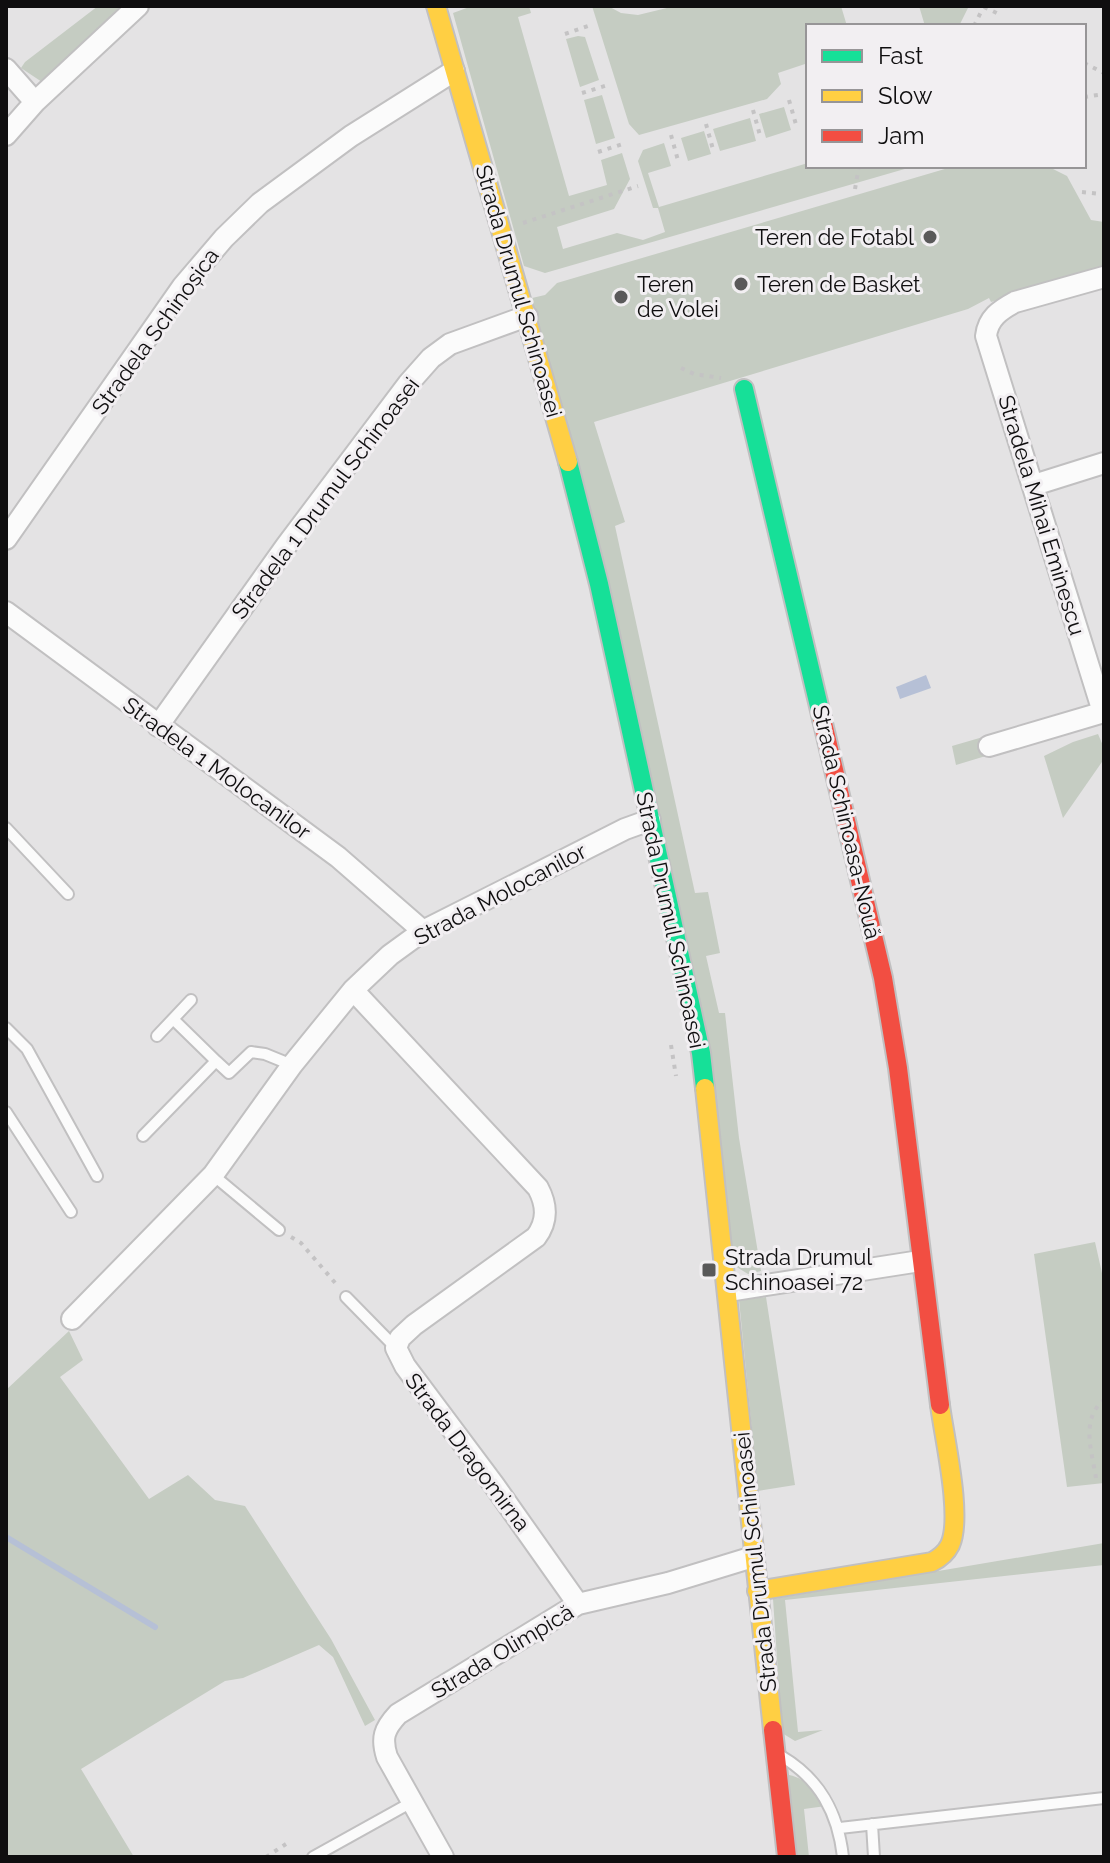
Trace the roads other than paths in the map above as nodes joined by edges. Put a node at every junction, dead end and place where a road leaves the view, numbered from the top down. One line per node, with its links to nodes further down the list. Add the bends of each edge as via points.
1 (138, 6): 5 (street)
2 (436, 6): 4 (street, Strada Drumul Schinoasei)
3 (6, 69): 5 (street)
4 (454, 71): 8 (street, Strada Drumul Schinoasei); 12 (street, Stradela Schinoșica, via 351,136 260,203 224,238 183,286)
5 (35, 102): 6 (street)
6 (6, 135)
7 (1104, 277): 11 (street, Stradela Mihai Eminescu, via 1015,302 992,319 986,336)
8 (527, 316): 15 (street, Stradela 1 Drumul Schinoasei, via 450,344 431,358 286,546); 17 (street, Strada Drumul Schinoasei, via 599,584)
9 (744, 389): 34 (street, Strada Schinoasa-Nouă, via 883,978)
10 (1104, 463): 11 (street)
11 (1034, 485): 14 (street, Stradela Mihai Eminescu)
12 (6, 539)
13 (6, 612): 15 (street, Stradela 1 Molocanilor)
14 (1104, 712): 16 (street)
15 (158, 726): 20 (street, Stradela 1 Molocanilor, via 338,857)
16 (989, 746)
17 (650, 820): 20 (street, Strada Molocanilor); 35 (street, Strada Drumul Schinoasei, via 701,1053)
18 (6, 828): 19 (lane)
19 (68, 894)
20 (423, 931): 21 (street, Strada Molocanilor)
21 (353, 990): 27 (street, Strada Molocanilor); 38 (street, Strada Dragomirna, via 543,1198 544,1224 536,1237 414,1325)
22 (191, 1000): 23 (lane)
23 (173, 1019): 25 (lane); 26 (lane)
24 (6, 1028): 31 (lane, via 27,1049)
25 (157, 1036)
26 (216, 1061): 27 (lane, via 229,1073 251,1052); 29 (lane)
27 (292, 1065): 30 (street, Strada Molocanilor)
28 (6, 1112): 32 (lane)
29 (143, 1136)
30 (213, 1175): 33 (lane); 37 (street, Strada Molocanilor)
31 (97, 1176)
32 (71, 1212)
33 (279, 1230)
34 (920, 1261): 35 (street); 40 (street, Strada Schinoasa-Nouă, via 954,1507 950,1549 932,1562)
35 (728, 1291): 39 (street, Strada Drumul Schinoasei)
36 (346, 1297): 38 (lane)
37 (72, 1319)
38 (396, 1348): 41 (street, Strada Dragomirna)
39 (753, 1557): 40 (street, Strada Drumul Schinoasei); 41 (street, Strada Olimpică)
40 (757, 1591): 42 (street, Strada Drumul Schinoasei)
41 (578, 1604): 44 (street, Strada Olimpică, via 388,1724 383,1734 387,1757)
42 (776, 1753): 46 (lane, via 800,1767 816,1785); 49 (street, Strada Drumul Schinoasei)
43 (1104, 1798): 45 (lane)
44 (412, 1802): 47 (lane); 48 (street, Strada Olimpică)
45 (872, 1824): 46 (lane); 51 (lane)
46 (840, 1828): 50 (lane)
47 (313, 1857)
48 (443, 1857)
49 (787, 1857)
50 (843, 1857)
51 (874, 1857)

